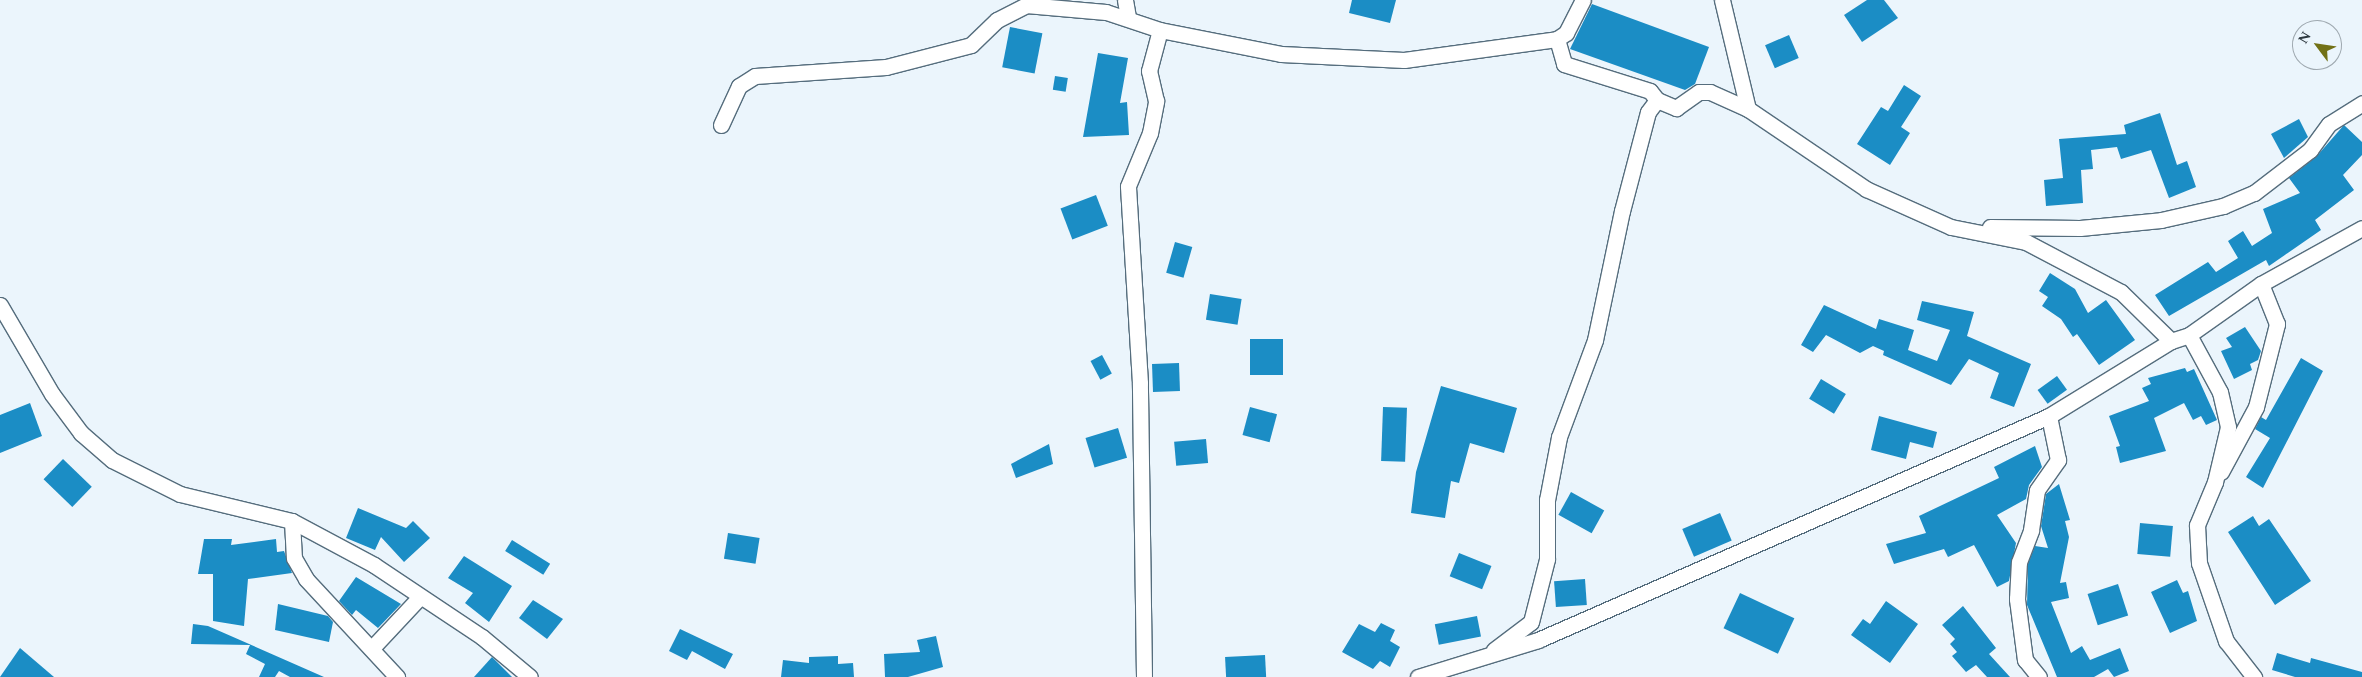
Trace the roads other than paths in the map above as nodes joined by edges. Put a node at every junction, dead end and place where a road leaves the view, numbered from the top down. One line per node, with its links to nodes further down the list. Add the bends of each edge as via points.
1 (1124, 0): 4 (street)
2 (1584, 0): 6 (street, via 1569,28)
3 (1722, 0): 9 (street)
4 (1128, 17): 5 (street); 10 (street, via 1026,5 997,20 971,45 886,67 755,76 739,86)
5 (1160, 30): 6 (street, via 1282,54 1404,60); 25 (street, via 1149,71 1156,101 1150,133 1128,186 1140,383)
6 (1557, 39): 7 (street, via 1564,64 1650,91)
7 (1657, 100): 9 (street, via 1676,108 1699,92 1710,92); 22 (street, via 1648,112 1622,211 1595,340 1559,437 1547,500 1547,559 1531,622)
8 (2362, 103): 11 (street, via 2329,124 2310,150 2254,193 2223,206 2161,220 2080,228)
9 (1748, 109): 11 (street, via 1866,190)
10 (721, 125)
11 (1951, 227): 16 (street, via 2026,242 2121,292)
12 (2362, 228): 13 (street)
13 (2261, 284): 15 (street); 18 (street, via 2277,324 2266,378 2244,436)
14 (0, 305): 19 (street, via 52,394 81,433 112,460 180,494)
15 (2189, 334): 16 (street); 18 (street, via 2220,392 2228,427)
16 (2171, 341): 17 (street)
17 (2049, 416): 22 (street, via 1538,640); 27 (street, via 2058,460 2037,490 2031,530 2019,562 2017,599 2025,660)
18 (2215, 482): 28 (street, via 2197,526 2199,563 2226,641)
19 (292, 521): 20 (street, via 374,565); 21 (street, via 294,558 306,579)
20 (419, 598): 21 (street); 24 (street, via 482,637)
21 (372, 648): 23 (street)
22 (1484, 657): 26 (street)
23 (397, 677)
24 (530, 677)
25 (1144, 677)
26 (1418, 677)
27 (2039, 677)
28 (2254, 677)

